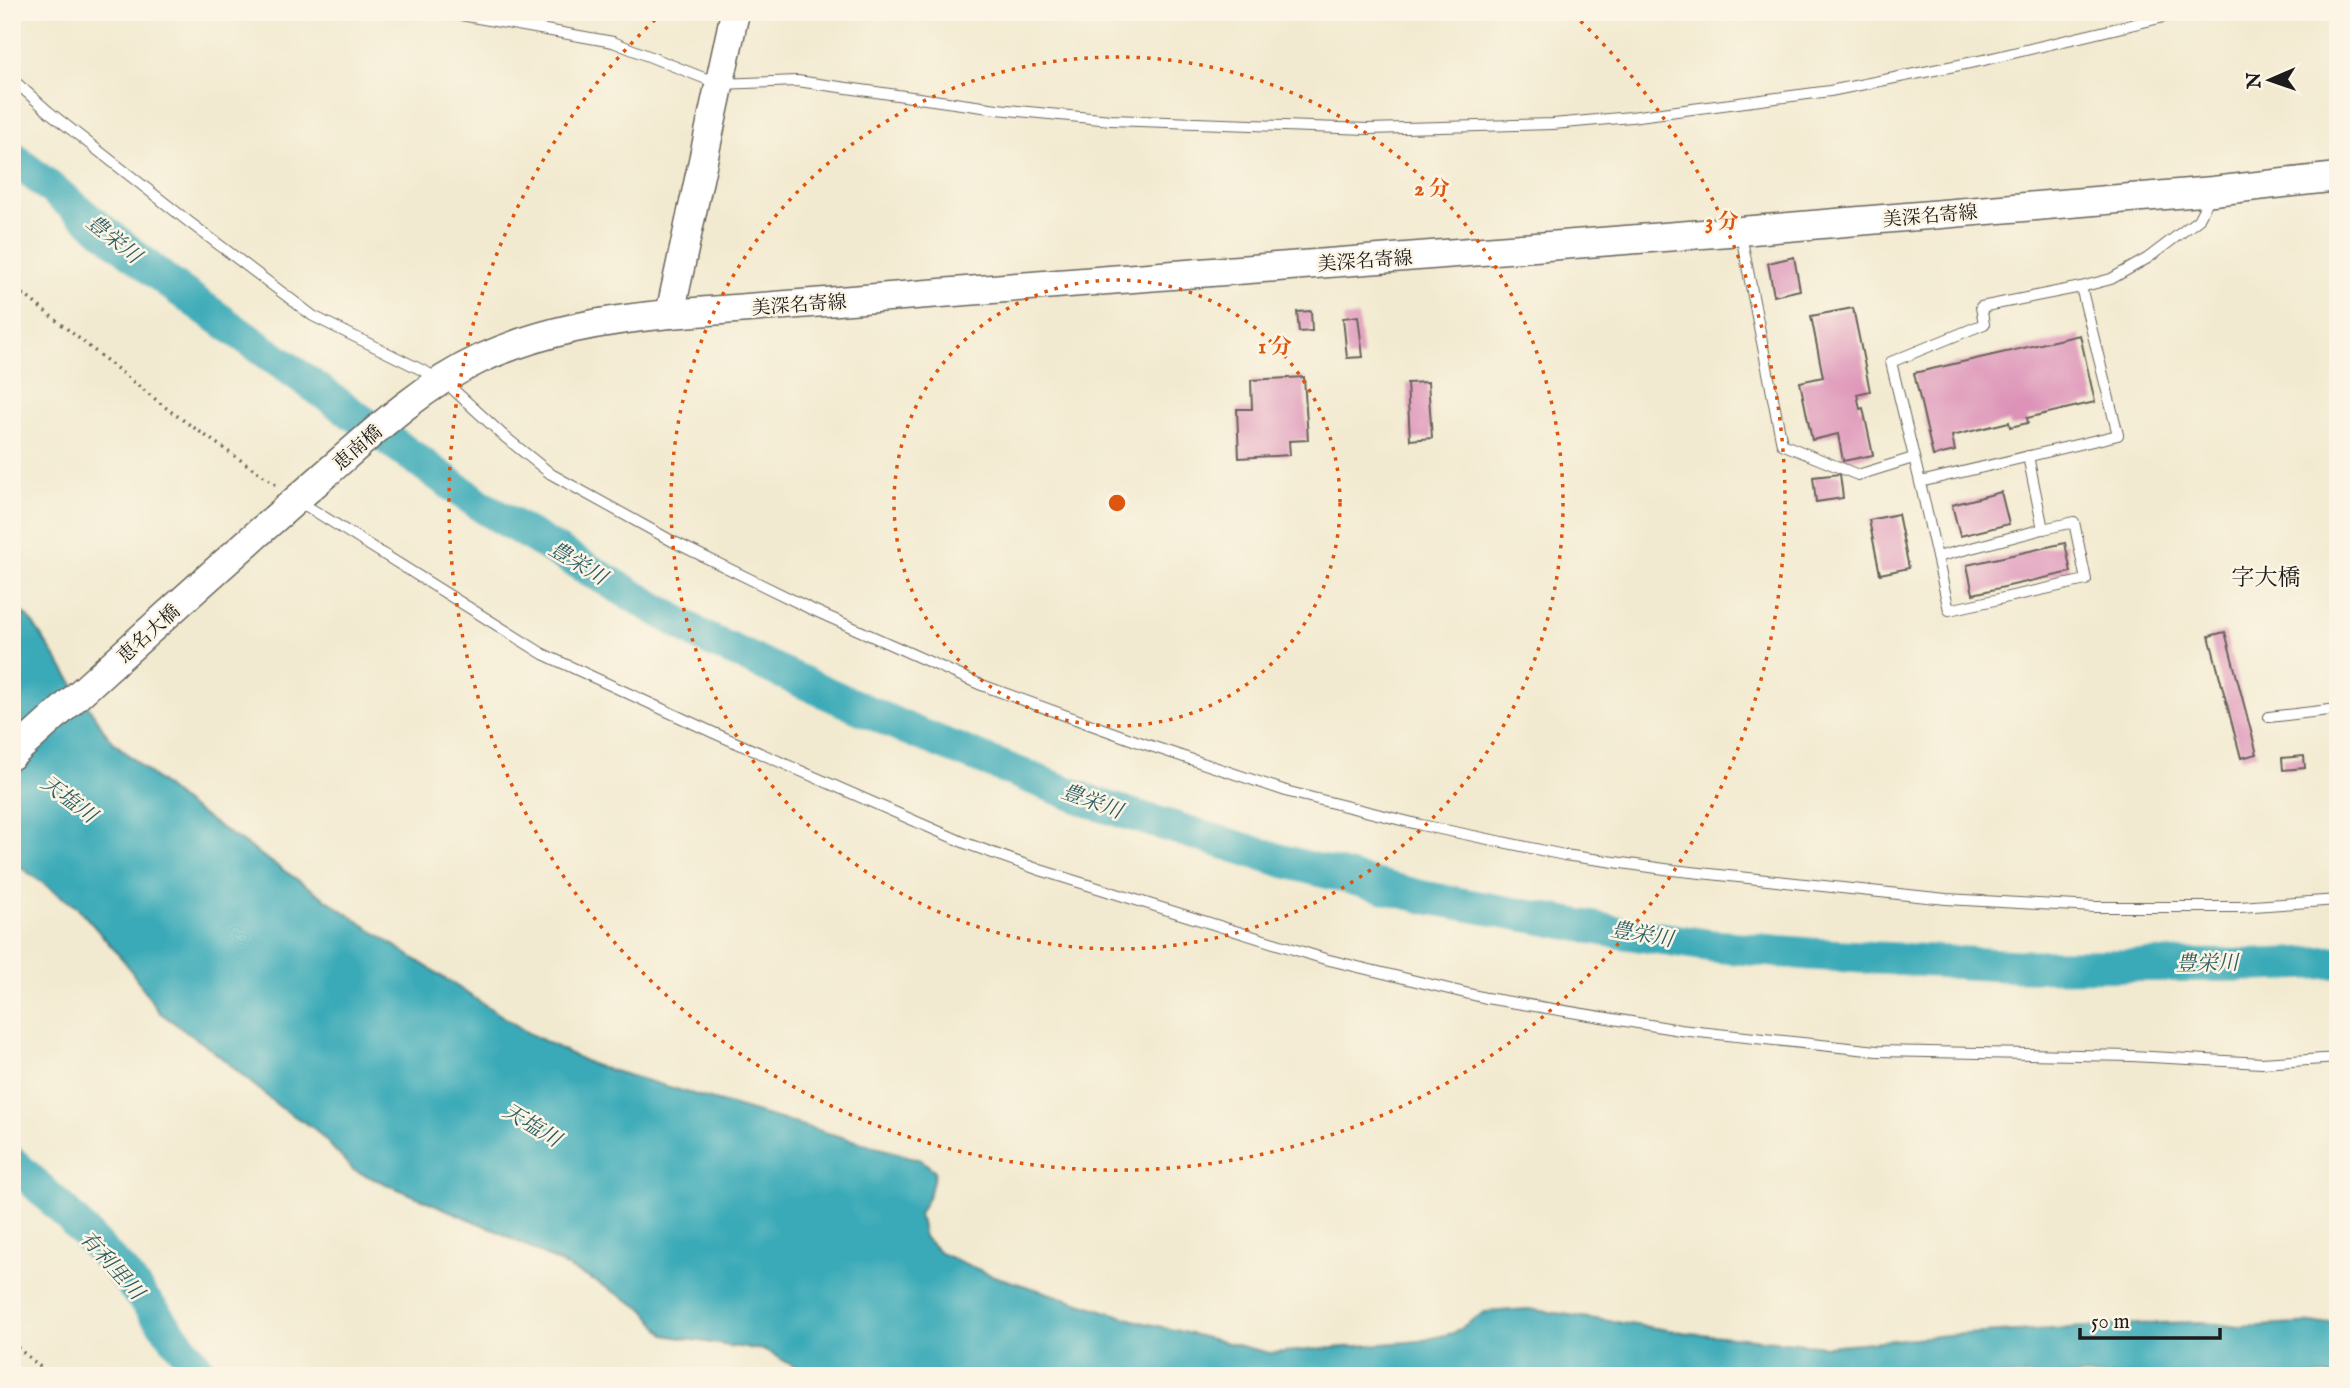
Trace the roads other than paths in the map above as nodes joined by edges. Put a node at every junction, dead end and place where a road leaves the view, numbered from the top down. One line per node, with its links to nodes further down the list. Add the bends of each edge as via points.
1 (444, 12): 5 (lane, via 613,42)
2 (735, 12): 5 (main road)
3 (2185, 12): 5 (lane, via 1830,91 1553,124 1368,129 1111,120 797,81)
4 (12, 79): 11 (lane, via 313,316)
5 (719, 84): 10 (main road)
6 (2338, 177): 7 (main road, 美深名寄線)
7 (2213, 191): 8 (main road, 美深名寄線); 9 (lane, via 2199,219 2148,258 2111,279)
8 (1741, 231): 10 (main road, 美深名寄線); 14 (lane, via 1782,444 1858,475)
9 (2081, 287): 13 (lane, via 2118,435); 14 (lane, via 1981,307 1984,324 1891,362)
10 (670, 314): 11 (main road, 美深名寄線, via 610,320 552,333 478,360)
11 (444, 381): 12 (main road, 美深名寄線); 22 (lane, via 551,474 672,541 811,609 978,684 1289,792 1564,855 1946,899 2095,907 2240,907)
12 (409, 403): 16 (main road, 恵南橋)
13 (2028, 456): 15 (lane); 17 (lane)
14 (1913, 458): 15 (lane)
15 (1920, 482): 18 (lane)
16 (295, 501): 21 (main road, 恵名大橋); 23 (lane, via 543,654 714,733 965,843 1325,959 1486,998 1680,1030 1877,1051 2262,1063)
17 (2043, 528): 18 (lane); 18 (lane, via 2074,522 2086,580 1949,610)
18 (1937, 557)
19 (2338, 709): 20 (lane)
20 (2269, 717)
21 (12, 755)
22 (2338, 900)
23 (2338, 1058)

